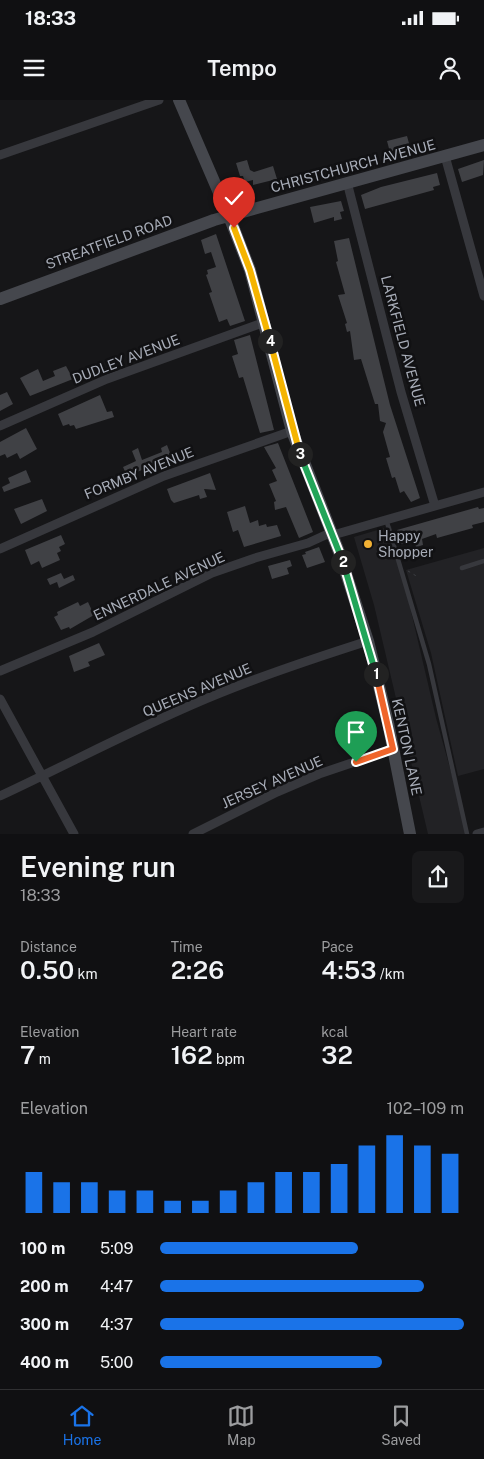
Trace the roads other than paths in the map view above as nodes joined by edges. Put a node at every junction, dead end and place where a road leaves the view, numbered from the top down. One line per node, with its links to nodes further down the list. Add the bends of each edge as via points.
1 (160, 100): 4 (street)
2 (179, 100): 7 (street, KENTON LANE)
3 (484, 145): 5 (street, CHRISTCHURCH AVENUE)
4 (0, 155)
5 (444, 156): 6 (street, CHRISTCHURCH AVENUE); 8 (street)
6 (347, 182): 7 (street, CHRISTCHURCH AVENUE); 14 (street, LARKFIELD AVENUE)
7 (229, 216): 9 (street, STREATFIELD ROAD); 10 (street, KENTON LANE, via 250,270)
8 (484, 296)
9 (0, 299)
10 (265, 322): 11 (street, DUDLEY AVENUE, via 107,379); 12 (street, KENTON LANE)
11 (0, 426)
12 (292, 431): 16 (street, KENTON LANE); 17 (street, FORMBY AVENUE, via 164,476)
13 (484, 492): 14 (street, ENNERDALE AVENUE)
14 (435, 506): 15 (street, ENNERDALE AVENUE)
15 (386, 519): 16 (street, ENNERDALE AVENUE); 30 (lane, via 429,664)
16 (332, 534): 20 (street, KENTON LANE); 21 (street, ENNERDALE AVENUE, via 212,573 93,632)
17 (0, 549)
18 (484, 561): 19 (lane)
19 (462, 568)
20 (368, 641): 23 (street, KENTON LANE); 24 (street, QUEENS AVENUE, via 283,668 219,693)
21 (0, 672)
22 (0, 700): 24 (street)
23 (393, 749): 28 (street, JERSEY AVENUE, via 319,774); 29 (street, KENTON LANE)
24 (42, 776): 25 (street, QUEENS AVENUE); 27 (street)
25 (0, 796)
26 (484, 832): 31 (street)
27 (74, 834)
28 (193, 834)
29 (410, 834)
30 (466, 834)
31 (477, 834)

